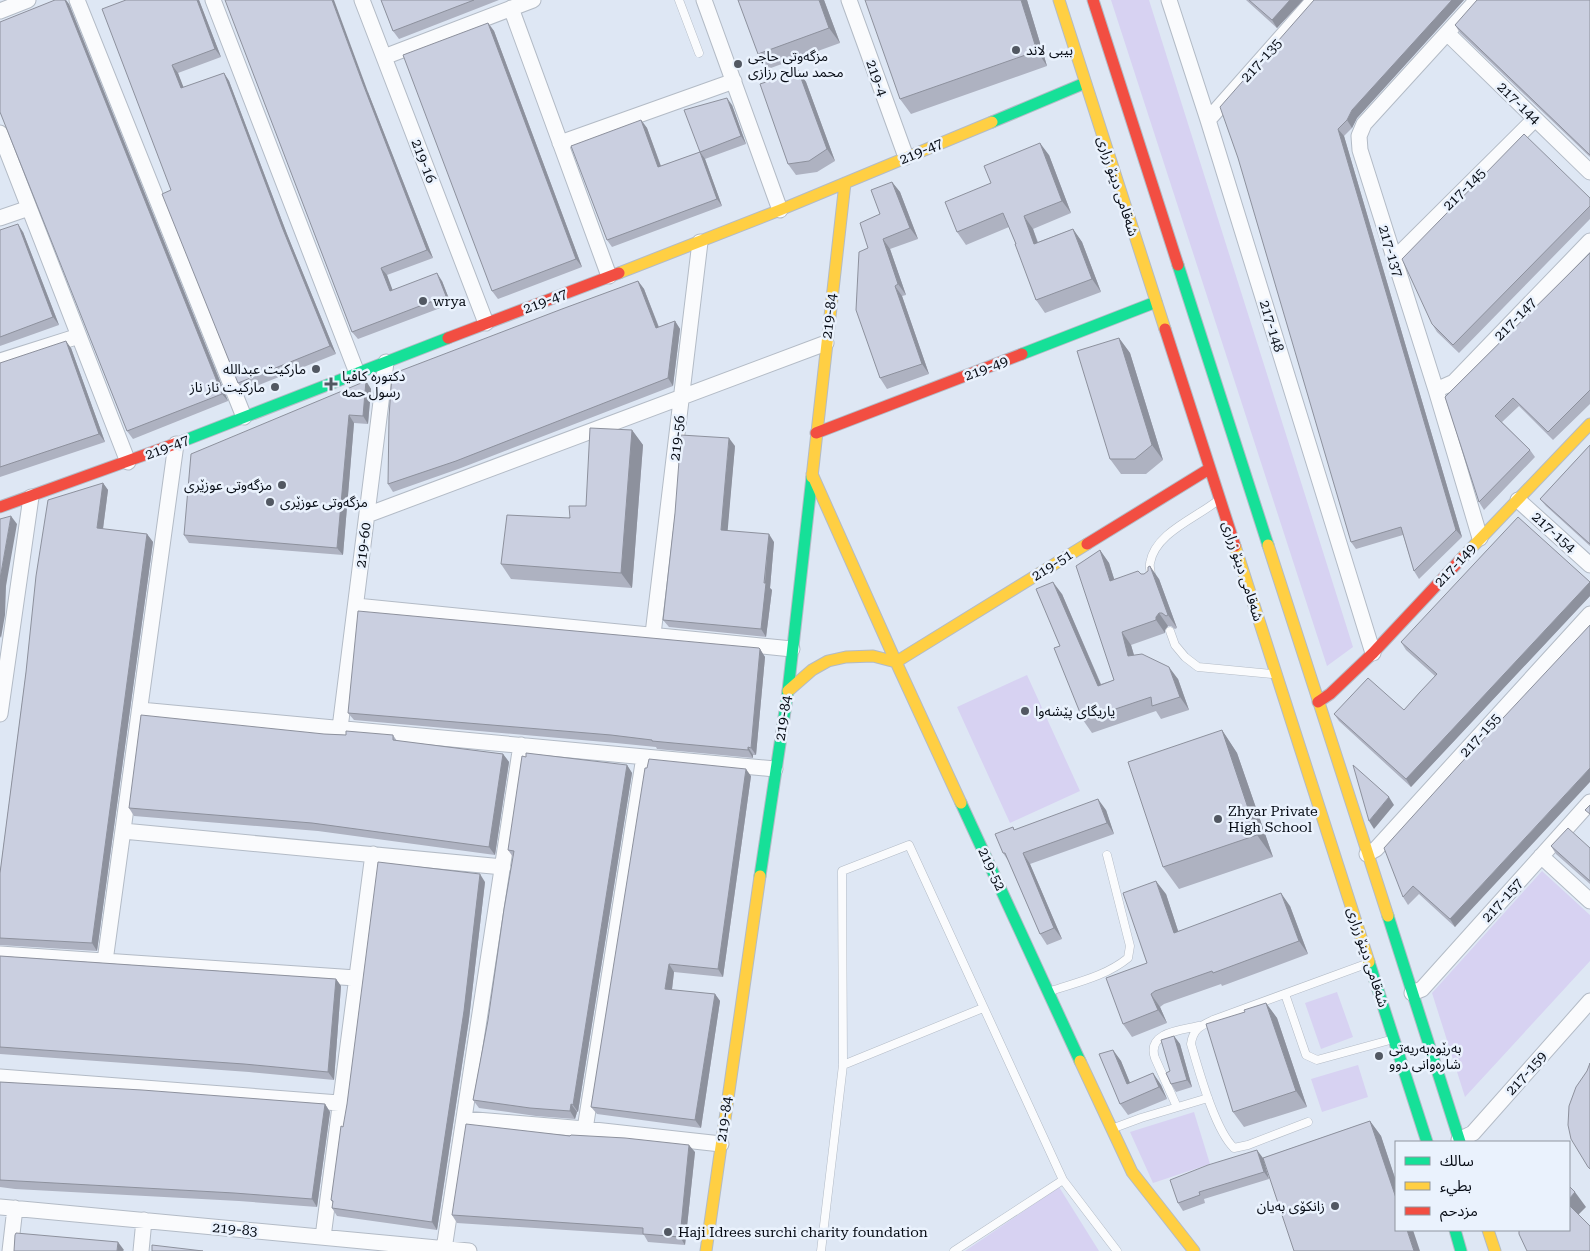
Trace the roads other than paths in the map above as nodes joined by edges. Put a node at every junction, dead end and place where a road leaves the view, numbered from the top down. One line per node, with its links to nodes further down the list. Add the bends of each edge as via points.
1 (28, 0): 15 (street)
2 (77, 0): 44 (street)
3 (213, 0): 41 (street)
4 (362, 0): 18 (street, 219-16)
5 (533, 0): 14 (street)
6 (679, 0): 17 (lane)
7 (704, 0): 19 (street)
8 (849, 0): 25 (street, 219-4)
9 (1059, 0): 20 (street, شەقامی دینۆ زراری)
10 (1093, 0): 69 (street)
11 (1169, 0): 22 (street, 217-148)
12 (1314, 0): 22 (street, 217-135)
13 (1477, 0): 16 (street, 217-137)
14 (511, 8): 18 (street); 24 (street)
15 (0, 11)
16 (1448, 34): 21 (street, 217-144); 33 (street, 217-137, via 1364,124 1358,136)
17 (699, 53)
18 (384, 57): 36 (street, 219-16)
19 (734, 81): 24 (street); 29 (street)
20 (1085, 83): 25 (street, 219-47); 35 (street, شەقامی دینۆ زراری)
21 (1535, 119): 26 (street, 217-144); 33 (street, 217-145)
22 (1208, 120): 65 (street, 217-148)
23 (0, 133): 28 (street)
24 (560, 143): 34 (street)
25 (906, 157): 27 (street, 219-47)
26 (1590, 172)
27 (845, 183): 29 (street, 219-47); 38 (street, 219-84)
28 (29, 208): 30 (street); 37 (street)
29 (780, 210): 32 (street, 219-47)
30 (0, 218)
31 (1590, 241): 42 (street, 217-147, via 1454,382)
32 (700, 242): 34 (street, 219-47); 43 (street, 219-56)
33 (1394, 259): 42 (street, 217-137)
34 (609, 276): 36 (street, 219-47)
35 (1156, 302): 46 (street, 219-49); 49 (street, شەقامی دینۆ زراری)
36 (486, 323): 40 (street, 219-47)
37 (79, 336): 39 (street); 48 (street)
38 (826, 343): 43 (street); 46 (street, 219-84)
39 (0, 361)
40 (386, 362): 41 (street, 219-47); 55 (street, 219-60)
41 (357, 374): 44 (street, 219-47)
42 (1436, 390): 56 (street, 217-137)
43 (681, 398): 55 (street); 62 (street, 219-56)
44 (244, 418): 47 (street, 219-47)
45 (1590, 424): 53 (street, 217-149)
46 (816, 433): 50 (street, 219-84)
47 (176, 444): 48 (street, 219-47); 70 (street)
48 (128, 462): 51 (street, 219-47)
49 (1209, 469): 52 (street, شەقامی دینۆ زراری); 66 (street, 219-51)
50 (812, 474): 63 (street, 219-84); 66 (street, 219-52)
51 (31, 497): 54 (street, 219-47); 64 (street)
52 (1219, 499): 58 (lane, via 1172,530 1156,547 1150,564); 67 (street, شەقامی دینۆ زراری)
53 (1518, 500): 56 (street, 217-149); 57 (street, 217-154)
54 (0, 507)
55 (367, 515): 59 (street, 219-60)
56 (1480, 538): 65 (street, 217-149)
57 (1590, 565)
58 (1152, 582)
59 (356, 606): 62 (street); 72 (street, 219-60)
60 (1590, 614): 79 (street, 217-155, via 1376,849)
61 (1170, 631): 67 (lane, via 1175,645 1198,667)
62 (653, 634): 63 (street)
63 (792, 649): 68 (street, 219-84)
64 (4, 653): 71 (street)
65 (1373, 653): 69 (street, 217-149)
66 (896, 662): 68 (street, via 873,656 828,661); 88 (street, 219-52)
67 (1276, 674): 86 (street, شەقامی دینۆ زراری)
68 (788, 691): 75 (street, 219-84)
69 (1318, 702): 79 (street)
70 (140, 710): 72 (street); 77 (street)
71 (0, 714)
72 (340, 728): 73 (street)
73 (521, 746): 74 (street); 82 (street)
74 (644, 757): 75 (street); 102 (street)
75 (775, 769): 106 (street, 219-84)
76 (1590, 802): 81 (street, 217-157)
77 (123, 831): 78 (street); 85 (street)
78 (373, 854): 82 (street); 87 (street)
79 (1367, 854): 89 (street)
80 (1107, 855): 88 (lane, via 1130,946 1128,958 1104,973)
81 (1541, 856): 83 (street); 89 (street, 217-157, via 1422,989)
82 (503, 867): 100 (street)
83 (1590, 901)
84 (0, 954): 85 (street)
85 (105, 961): 87 (street)
86 (1370, 962): 90 (lane); 94 (street, شەقامی دینۆ زراری)
87 (356, 978): 98 (street)
88 (1049, 992): 103 (street, 219-52)
89 (1412, 993): 105 (street)
90 (1285, 994): 93 (lane); 94 (lane, via 1306,1055 1312,1058 1317,1060)
91 (1590, 1001): 105 (street, 217-159, via 1473,1133)
92 (983, 1008): 95 (lane); 95 (lane, via 909,845 842,871); 107 (lane)
93 (1201, 1026): 97 (lane, via 1192,1035 1190,1044); 99 (lane, via 1165,1034 1158,1038 1154,1048 1155,1058)
94 (1395, 1039): 104 (street, شەقامی دینۆ زراری)
95 (842, 1065): 119 (lane)
96 (0, 1076): 98 (street)
97 (1208, 1098): 99 (lane); 101 (lane, via 1228,1142 1234,1148)
98 (339, 1103): 112 (street)
99 (1177, 1107): 103 (lane)
100 (464, 1119): 102 (street); 113 (street)
101 (1308, 1122)
102 (585, 1129): 106 (street)
103 (1112, 1129): 122 (street, 219-52, via 1132,1172)
104 (1427, 1141)
105 (1459, 1141)
106 (721, 1144): 118 (street, 219-84)
107 (1063, 1180): 120 (lane); 121 (lane)
108 (8, 1207): 109 (street, 219-83); 115 (street)
109 (144, 1220): 112 (street, 219-83); 116 (street)
110 (1455, 1231): 114 (street)
111 (1488, 1231): 123 (street)
112 (323, 1237): 113 (street, 219-83)
113 (444, 1249): 117 (street, 219-83)
114 (1459, 1250)
115 (10, 1251)
116 (141, 1251)
117 (469, 1251)
118 (706, 1251)
119 (821, 1251)
120 (954, 1251)
121 (1117, 1251)
122 (1194, 1251)
123 (1495, 1251)

